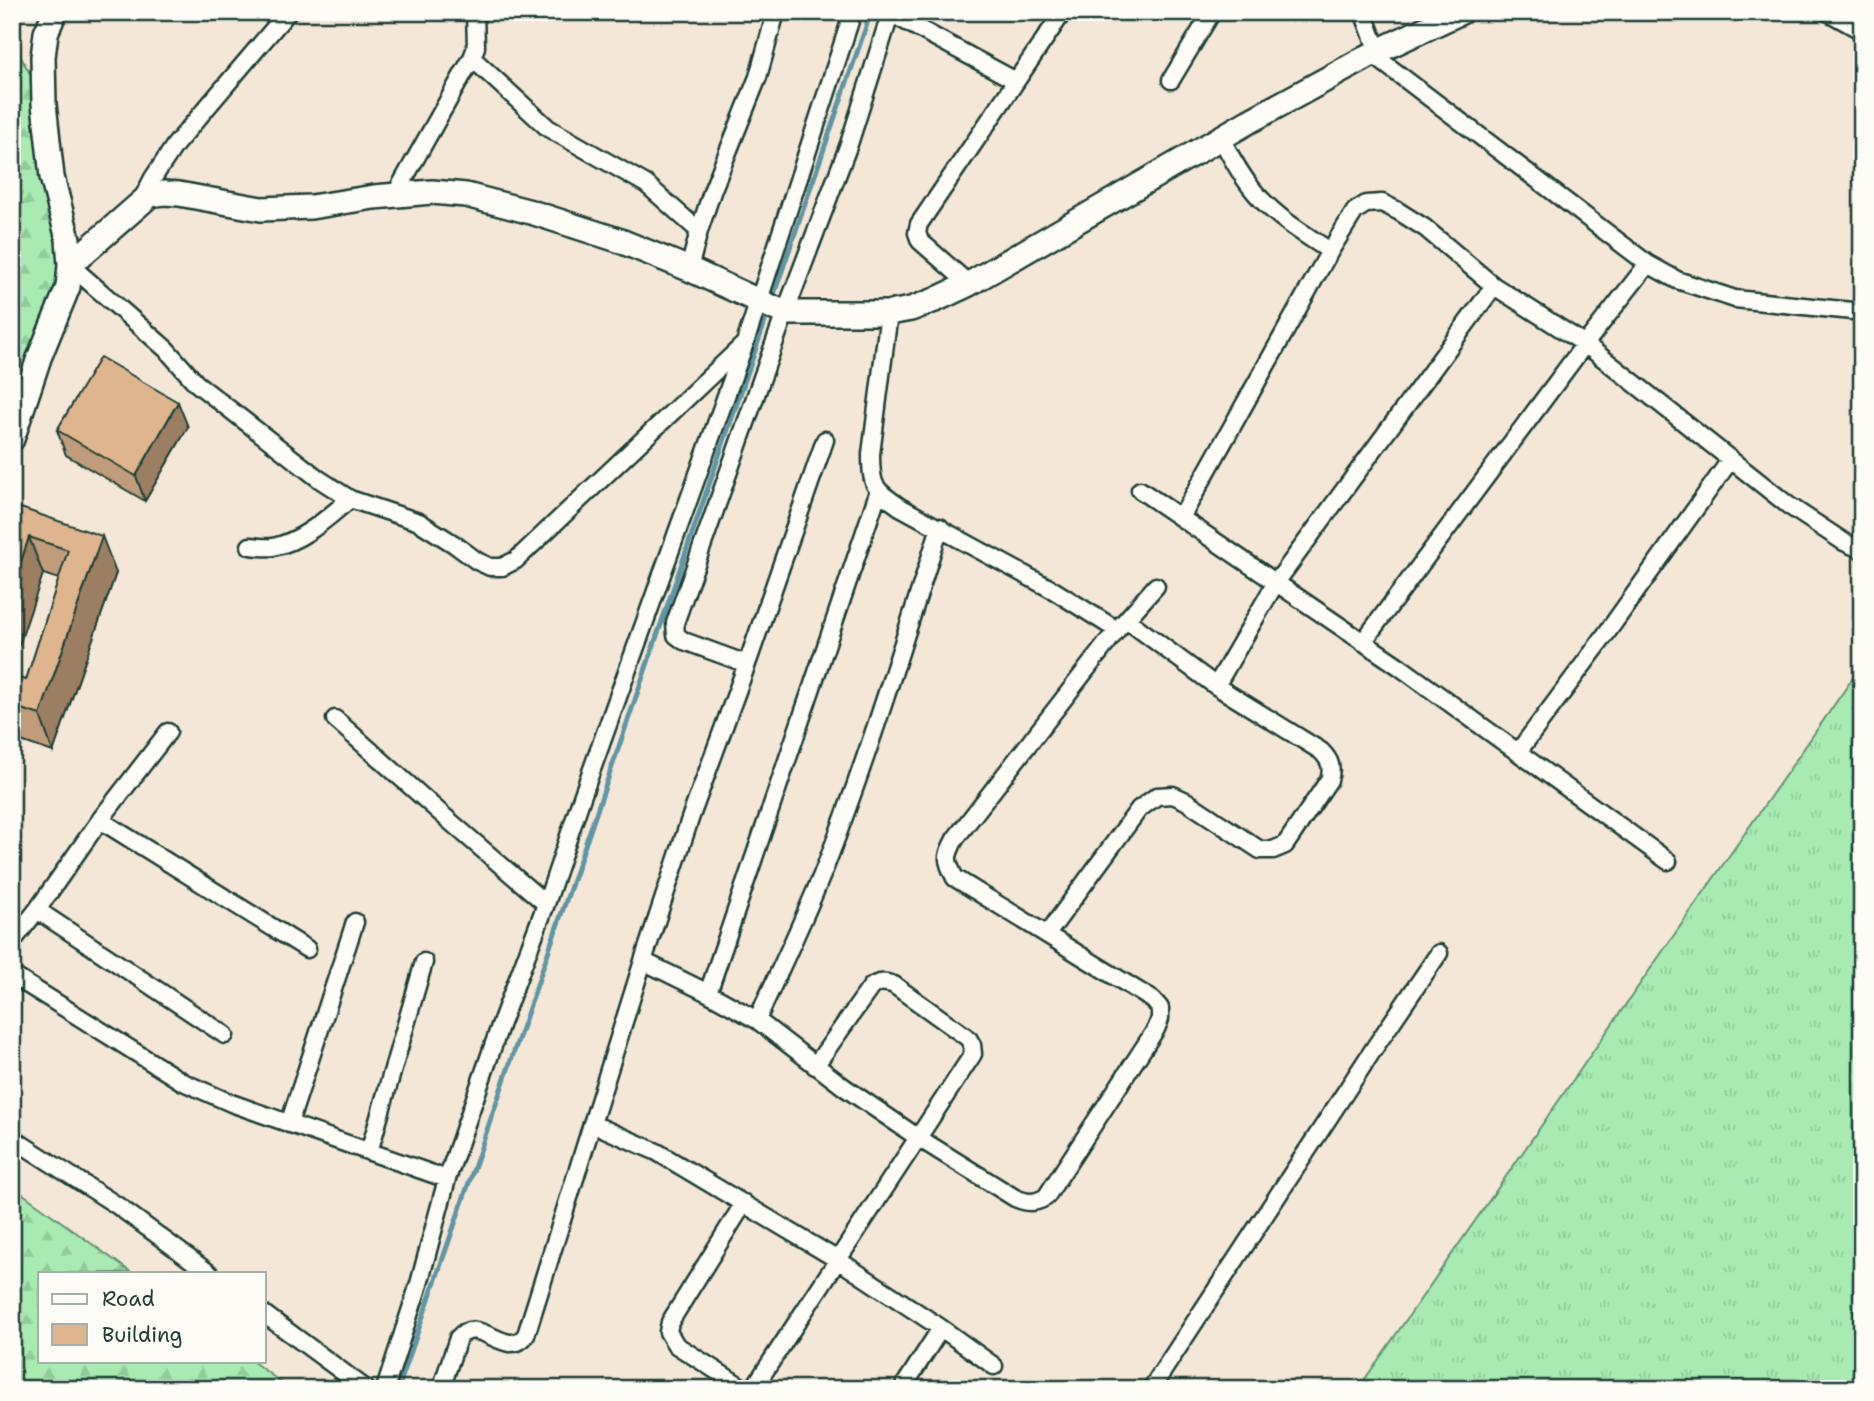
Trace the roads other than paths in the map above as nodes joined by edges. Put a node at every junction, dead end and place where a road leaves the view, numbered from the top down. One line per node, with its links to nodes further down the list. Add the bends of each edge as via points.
1 (55, 12): 23 (street, via 43,57 44,104 52,177)
2 (288, 12): 19 (street, via 175,145)
3 (475, 12): 14 (street)
4 (776, 12): 20 (street, via 758,77)
5 (853, 12): 27 (street)
6 (1063, 12): 16 (street)
7 (1212, 12): 15 (street)
8 (1363, 12): 13 (street)
9 (1461, 12): 13 (street)
10 (1828, 12): 12 (street)
11 (891, 13): 16 (street); 27 (street, via 849,144)
12 (1862, 31)
13 (1375, 53): 17 (street); 22 (street)
14 (472, 58): 18 (street); 20 (street, via 548,128 646,184)
15 (1171, 80)
16 (1016, 81): 25 (street, via 919,224 920,241)
17 (1221, 138): 21 (street, via 1260,198); 25 (street)
18 (395, 195): 19 (street, via 261,209 164,193 150,195); 24 (street, via 466,195 618,240)
19 (140, 204): 23 (street)
20 (699, 231): 24 (street)
21 (1330, 251): 26 (street, via 1355,211 1366,204 1382,203 1425,228); 38 (street)
22 (1648, 264): 28 (street, via 1677,280 1735,299); 31 (street)
23 (70, 265): 32 (street, via 68,287); 37 (street, via 166,349 196,383)
24 (689, 269): 27 (street)
25 (970, 284): 29 (street, via 911,309)
26 (1494, 286): 31 (street); 42 (street)
27 (771, 307): 29 (street); 30 (street); 46 (street, via 675,623 676,635 684,640)
28 (1862, 312)
29 (889, 313): 36 (street, via 871,454 871,476)
30 (745, 343): 37 (street, via 516,560 502,567 477,561 419,522); 53 (street)
31 (1585, 344): 34 (street); 45 (street)
32 (12, 439)
33 (825, 440): 46 (street)
34 (1731, 459): 41 (street, via 1788,505); 50 (street)
35 (1140, 490): 38 (street)
36 (878, 493): 39 (street); 63 (street)
37 (350, 499): 40 (street, via 299,537 271,548)
38 (1181, 518): 42 (street)
39 (940, 527): 44 (street); 64 (street, via 844,816)
40 (250, 546)
41 (1862, 550)
42 (1275, 584): 45 (street); 47 (street)
43 (1156, 586): 44 (street)
44 (1122, 625): 47 (street); 56 (street, via 947,855 955,878)
45 (1363, 642): 50 (street)
46 (747, 663): 60 (street)
47 (1216, 686): 56 (street, via 1328,758 1329,780 1285,845 1260,850 1186,801 1172,795 1157,796 1139,809)
48 (335, 719): 53 (street)
49 (168, 732): 51 (street)
50 (1518, 752): 52 (street)
51 (100, 820): 54 (street); 58 (street)
52 (1668, 861)
53 (546, 904): 72 (street)
54 (37, 910): 57 (street); 65 (street)
55 (355, 922): 67 (street)
56 (1048, 933): 70 (street, via 1153,1000 1160,1008 1156,1029 1046,1197 1038,1202 1015,1198)
57 (12, 943)
58 (307, 949)
59 (1439, 953): 85 (street)
60 (643, 961): 63 (street); 68 (street)
61 (424, 962): 71 (street)
62 (12, 975): 67 (street, via 183,1082)
63 (708, 993): 64 (street)
64 (757, 1020): 66 (street)
65 (225, 1035)
66 (815, 1066): 70 (street); 70 (street, via 871,987 886,982 894,985 968,1038 974,1054)
67 (289, 1124): 71 (street)
68 (593, 1124): 73 (street, via 657,1152); 81 (street, via 526,1335 508,1343 471,1329 464,1331)
69 (12, 1138): 75 (street, via 118,1206)
70 (917, 1138): 74 (street)
71 (369, 1152): 72 (street)
72 (447, 1179): 80 (street)
73 (744, 1203): 74 (street); 82 (street, via 668,1332 676,1345)
74 (838, 1260): 77 (street); 83 (street)
75 (208, 1272)
76 (266, 1315): 79 (street)
77 (941, 1328): 78 (street); 84 (street)
78 (994, 1366)
79 (366, 1389)
80 (385, 1389)
81 (441, 1389)
82 (745, 1389)
83 (753, 1389)
84 (902, 1389)
85 (1151, 1389)

